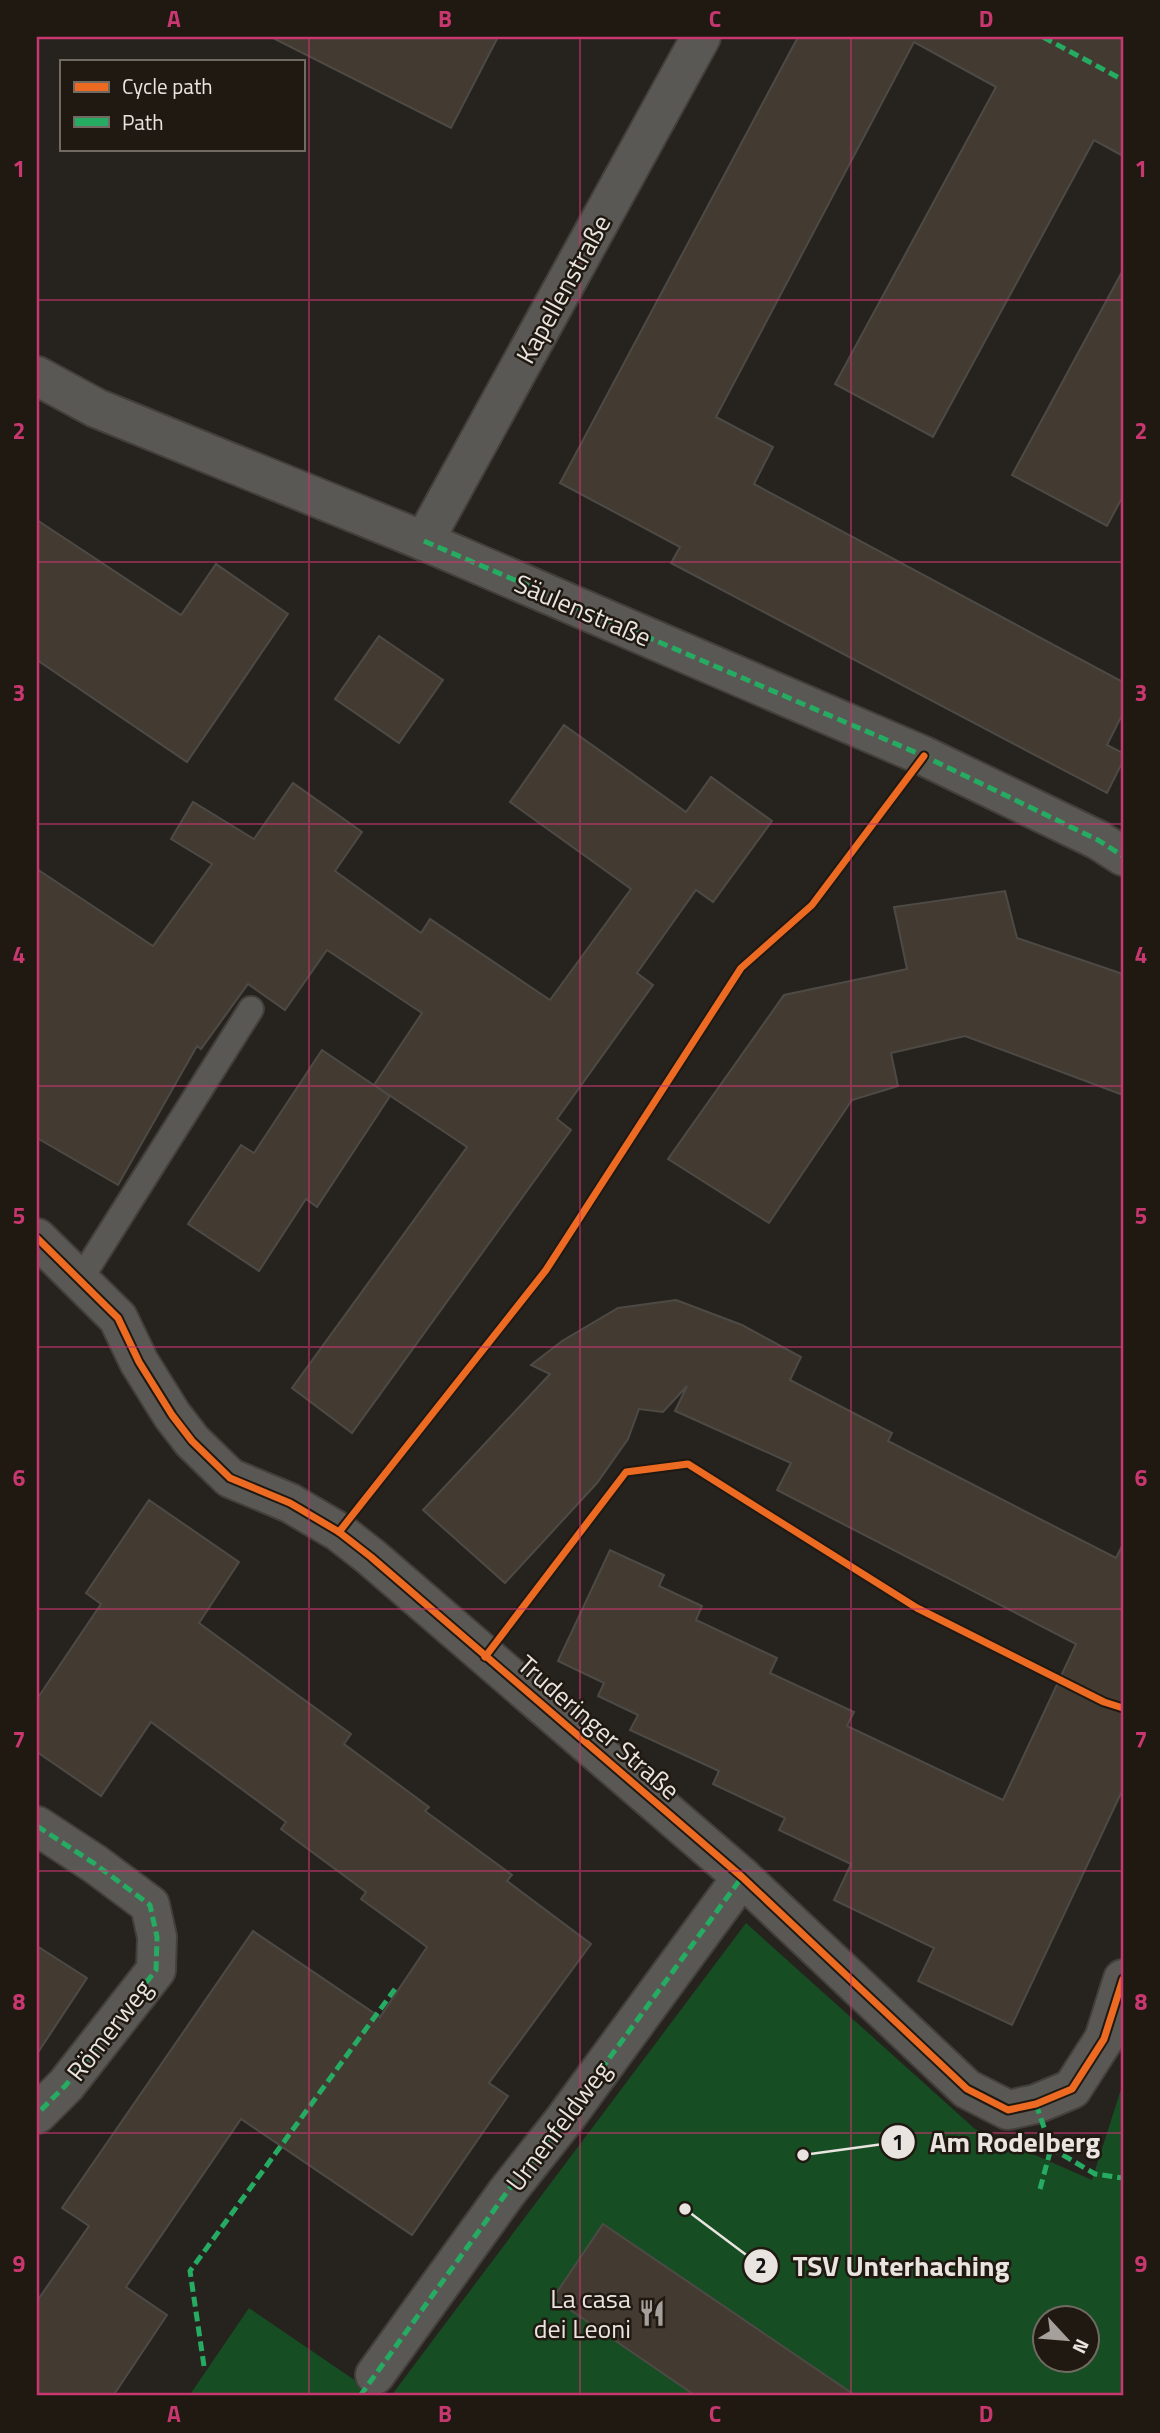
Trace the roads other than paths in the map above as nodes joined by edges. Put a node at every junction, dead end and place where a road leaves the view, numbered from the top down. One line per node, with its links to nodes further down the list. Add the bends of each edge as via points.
1 (701, 37): 3 (street, Kapellenstraße)
2 (37, 376): 3 (street, Säulenstraße, via 96,408)
3 (424, 541): 4 (street, Säulenstraße, via 924,756)
4 (1123, 856)
5 (251, 1009): 7 (lane)
6 (37, 1238): 7 (street, Truderinger Straße)
7 (80, 1280): 9 (street, Truderinger Straße, via 118,1318 172,1415 230,1478 290,1503 339,1532)
8 (37, 1826): 11 (street, Römerweg, via 150,1905 156,1937 156,1970 66,2085)
9 (742, 1877): 10 (street, Truderinger Straße, via 967,2089 1008,2110 1072,2089 1104,2039); 12 (street, Urnenfeldweg)
10 (1123, 1979)
11 (37, 2114)
12 (374, 2375)

